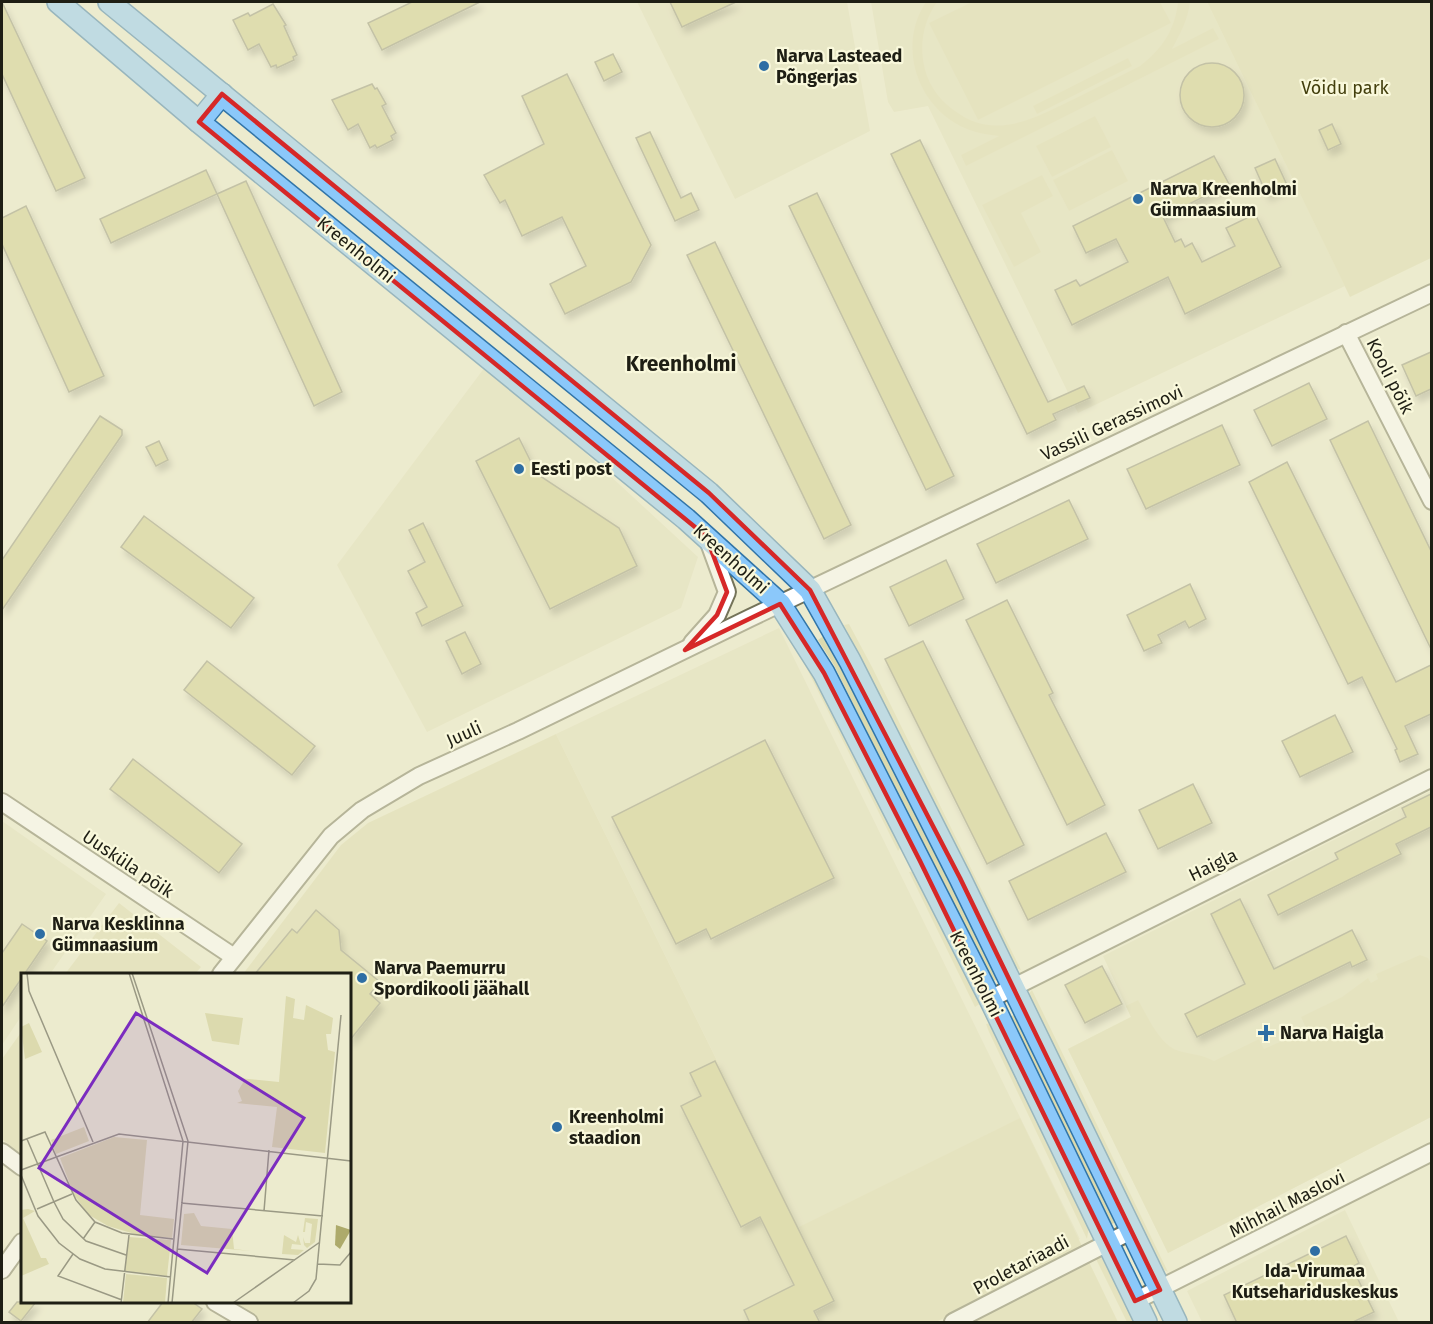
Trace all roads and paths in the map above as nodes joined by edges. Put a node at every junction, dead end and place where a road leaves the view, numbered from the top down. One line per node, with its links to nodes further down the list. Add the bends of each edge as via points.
1 (58, 2): 4 (main road, Kreenholmi)
2 (109, 2): 3 (main road, Kreenholmi)
3 (222, 94): 4 (main road); 7 (main road, Kreenholmi)
4 (199, 122): 8 (main road, Kreenholmi)
5 (1431, 293): 6 (street, Vassili Gerassimovi)
6 (1346, 333): 9 (street, Kooli põik); 11 (street, Vassili Gerassimovi)
7 (520, 338): 8 (main road); 11 (main road, Kreenholmi, via 709,493)
8 (498, 365): 10 (main road, Kreenholmi)
9 (1431, 501)
10 (706, 537): 12 (main road, Kreenholmi); 13 (street, via 728,592 717,615)
11 (810, 590): 12 (street, Vassili Gerassimovi); 18 (main road, Kreenholmi, via 856,671)
12 (780, 604): 13 (street, Juuli); 19 (main road, Kreenholmi, via 824,673)
13 (685, 650): 16 (street, Juuli, via 419,776 362,810 331,836)
14 (1431, 778): 18 (street, Haigla)
15 (2, 802): 16 (street, Uusküla põik)
16 (234, 957): 17 (street, Juuli)
17 (222, 973)
18 (1012, 987): 19 (street, Haigla); 23 (main road, Kreenholmi)
19 (990, 999): 24 (main road, Kreenholmi)
20 (2, 1152): 22 (street)
21 (1431, 1152): 27 (street, Mihhail Maslovi)
22 (21, 1166)
23 (1131, 1231): 24 (street, Proletariaadi); 27 (main road, Kreenholmi)
24 (1106, 1242): 28 (main road, Kreenholmi); 31 (street, Proletariaadi)
25 (21, 1243): 26 (street)
26 (2, 1270)
27 (1160, 1290): 28 (street, Mihhail Maslovi); 33 (main road, Kreenholmi)
28 (1135, 1301): 32 (main road, Kreenholmi)
29 (217, 1303): 30 (street)
30 (249, 1323)
31 (953, 1323)
32 (1146, 1323)
33 (1176, 1323)

